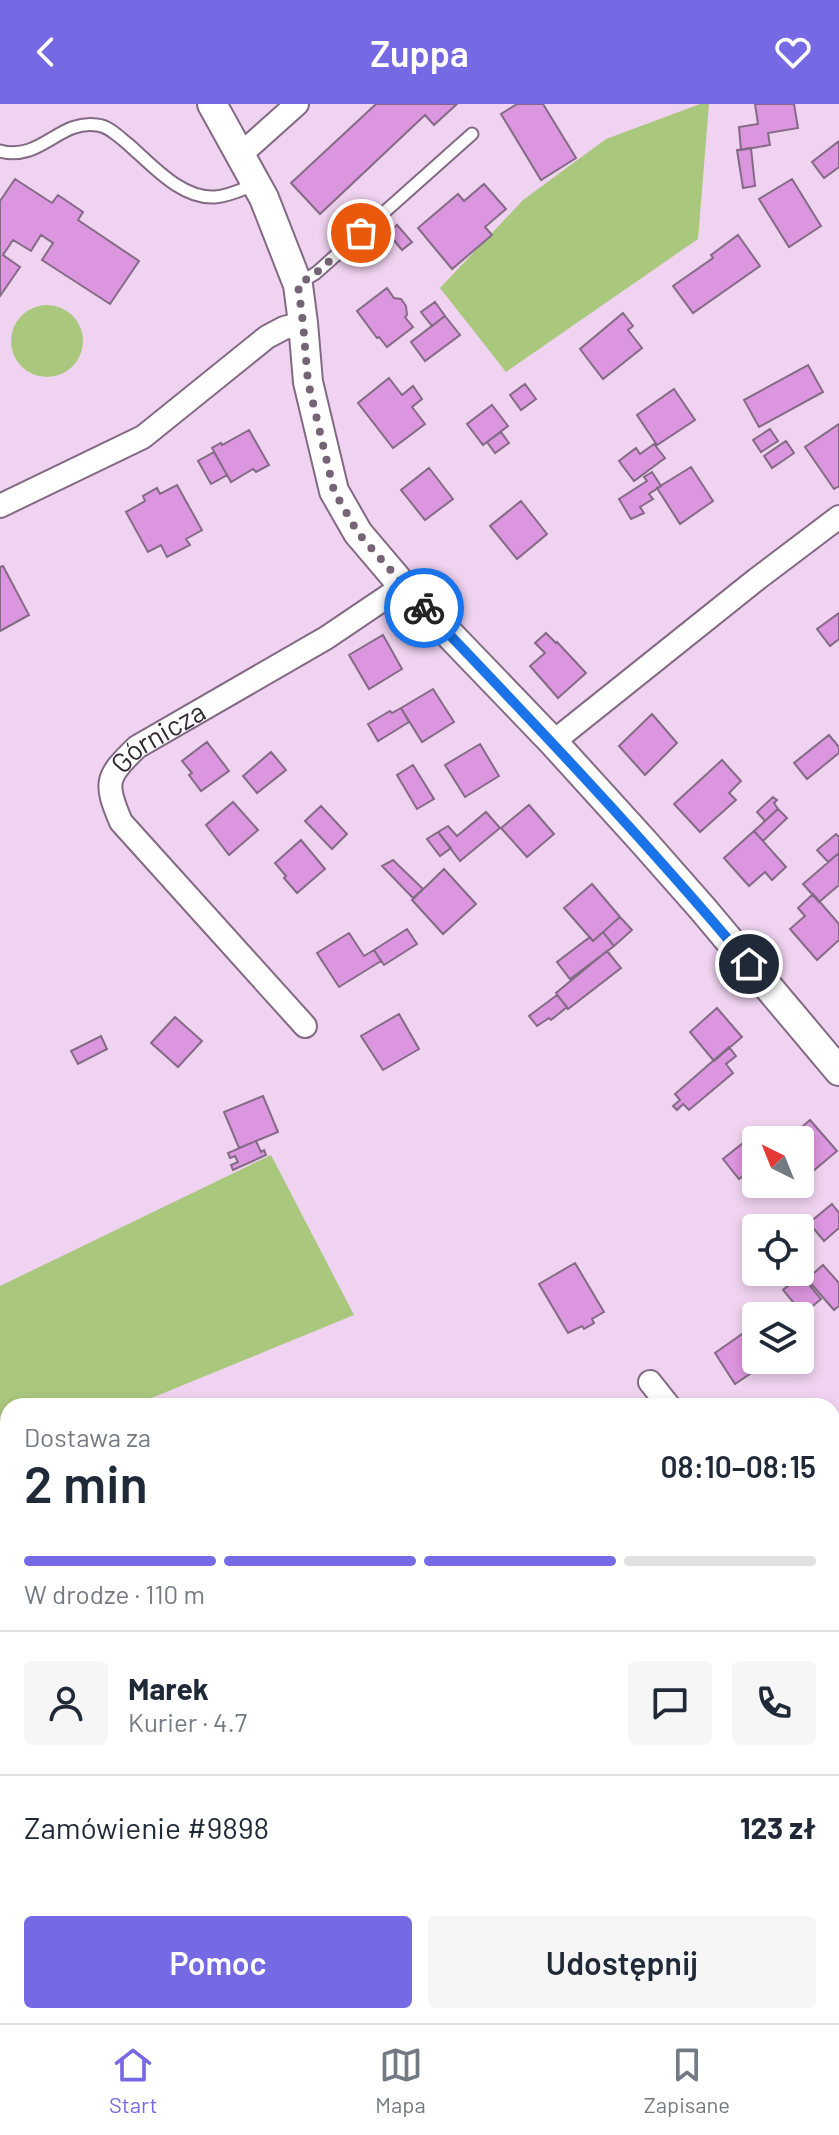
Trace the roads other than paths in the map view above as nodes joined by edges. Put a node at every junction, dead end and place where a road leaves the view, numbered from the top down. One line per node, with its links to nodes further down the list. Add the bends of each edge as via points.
1 (212, 104): 5 (street)
2 (297, 104): 5 (street)
3 (472, 134): 7 (lane)
4 (0, 151): 6 (lane, via 25,153 65,130 99,125 179,187 200,196 223,196)
5 (240, 155): 6 (street)
6 (257, 184): 7 (street)
7 (298, 285): 8 (street)
8 (303, 323): 9 (street, via 267,337 143,437); 11 (street, via 308,382 334,491 358,533)
9 (0, 506)
10 (839, 517): 12 (street)
11 (403, 586): 12 (street); 13 (street, Górnicza, via 326,638 137,747 115,768 109,794 121,822)
12 (553, 742): 14 (street)
13 (305, 1026)
14 (839, 1071)
15 (650, 1382): 16 (street)
16 (663, 1398)

